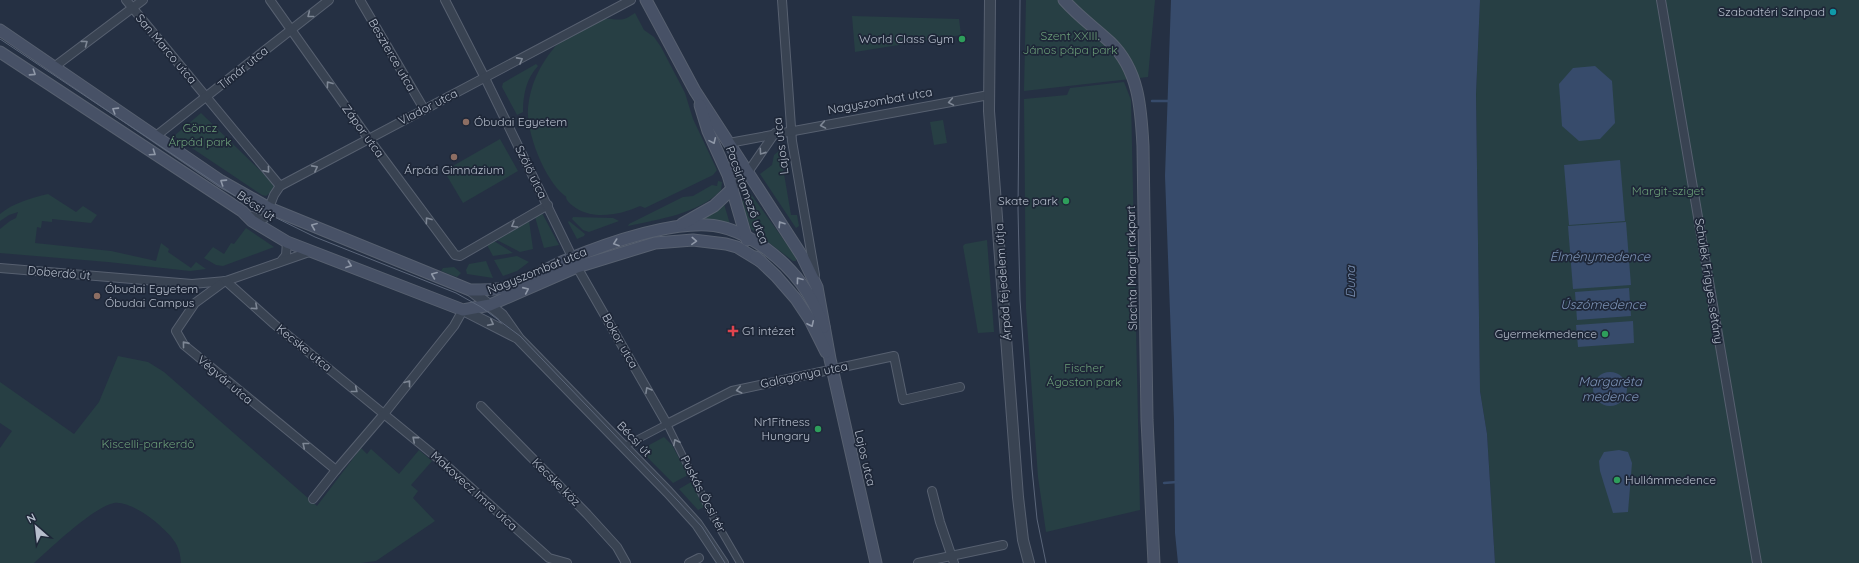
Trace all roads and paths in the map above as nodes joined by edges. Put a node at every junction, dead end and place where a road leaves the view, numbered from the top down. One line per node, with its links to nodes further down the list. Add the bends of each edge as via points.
1 (126, 0): 13 (street, San Marco utca)
2 (143, 0): 13 (street)
3 (270, 0): 15 (street, Zápor utca)
4 (329, 0): 15 (street, Tímár utca, one-way to 15)
5 (360, 0): 22 (street, Beszterce utca)
6 (445, 0): 18 (street, Szőlő utca)
7 (631, 0): 18 (street, Viador utca, one-way to 7)
8 (646, 0): 19 (main road, Pacsirtamező utca)
9 (782, 0): 23 (street, Lajos utca)
10 (990, 0): 20 (street, Árpád fejedelem útja)
11 (1064, 0): 74 (main road, Slachta Margit rakpart, via 1075,13 1111,43 1123,58 1137,90 1141,108 1148,425)
12 (1661, 0): 75 (street, Schulek Frigyes sétány)
13 (132, 8): 17 (street, one-way to 13); 21 (street, San Marco utca)
14 (0, 30): 17 (main road, Bécsi út)
15 (290, 30): 21 (street, Tímár utca); 26 (street, Zápor utca, one-way to 15)
16 (0, 52): 34 (main road, Bécsi út, one-way to 34)
17 (54, 67): 25 (main road, Bécsi út, one-way to 17)
18 (485, 78): 22 (street, Viador utca); 32 (street, Szőlő utca)
19 (695, 91): 27 (main road, Pacsirtamező utca); 30 (main road, Pacsirtamező utca, one-way to 30)
20 (990, 95): 23 (street, Nagyszombat utca, one-way to 23); 73 (street, Árpád fejedelem útja, via 1018,497 1023,540)
21 (206, 97): 25 (street, Tímár utca); 29 (street, one-way to 29)
22 (424, 109): 26 (street, Viador utca)
23 (791, 130): 24 (street, Nagyszombat utca); 45 (street, Lajos utca)
24 (775, 133): 27 (street, Nagyszombat utca); 28 (street, Nagyszombat utca, one-way to 28)
25 (156, 136): 33 (main road, Bécsi út, one-way to 25, via 221,181)
26 (368, 138): 29 (street, Viador utca, one-way to 26); 32 (street, Zápor utca, one-way to 26, via 460,256 455,255)
27 (729, 143): 28 (main road, Pacsirtamező utca)
28 (748, 172): 30 (street, Nagyszombat utca); 31 (street, Nagyszombat utca); 39 (main road, Pacsirtamező utca, one-way to 28)
29 (280, 186): 33 (street)
30 (732, 189): 31 (main road, Pacsirtamező utca); 35 (main road, Nagyszombat utca, via 714,206)
31 (736, 204): 36 (main road, Pacsirtamező utca)
32 (548, 205): 42 (street, Szőlő utca)
33 (269, 208): 34 (street, via 263,220); 46 (main road, Bécsi út, one-way to 33)
34 (242, 211): 37 (main road, Bécsi út, via 252,221)
35 (679, 226): 36 (main road, Nagyszombat utca, via 708,225); 42 (main road, Nagyszombat utca, one-way to 42, via 647,233)
36 (745, 235): 41 (main road, Pacsirtamező utca, via 748,245); 51 (main road, Nagyszombat utca, one-way to 36, via 815,303 798,278 784,263)
37 (287, 242): 38 (main road, Bécsi út); 40 (street, via 286,255)
38 (312, 252): 40 (street, Doberdó út); 49 (main road, Bécsi út, one-way to 49)
39 (802, 256): 45 (main road, Lajos utca)
40 (282, 260): 44 (street, Doberdó út)
41 (760, 261): 42 (main road, Nagyszombat utca, one-way to 41, via 675,240 693,240 737,247); 53 (main road, Lajos utca, one-way to 53, via 796,299 810,320)
42 (575, 263): 46 (main road, Nagyszombat utca, via 510,286); 47 (main road, Nagyszombat utca, one-way to 42); 57 (street, Bokor utca, one-way to 42)
43 (0, 268): 44 (street, Doberdó út, via 192,284)
44 (226, 281): 56 (street, Kecske utca, one-way to 56); 59 (street, Végvár utca, one-way to 44, via 184,346 176,331 195,303)
45 (817, 287): 51 (main road, Lajos utca)
46 (470, 290): 48 (street, Bécsi út)
47 (506, 299): 48 (main road, Nagyszombat utca); 50 (street, via 500,307)
48 (490, 305): 49 (main road, Nagyszombat utca); 50 (street, Bécsi út)
49 (463, 310): 52 (street, Bécsi út, one-way to 52); 56 (street, one-way to 49, via 454,326)
50 (502, 315): 52 (street, Bécsi út)
51 (824, 327): 53 (main road, Lajos utca)
52 (519, 339): 58 (street, Bécsi út)
53 (831, 364): 54 (street, Galagonya utca, via 894,356 903,400); 57 (street, Galagonya utca, one-way to 57, via 732,391); 71 (main road, Lajos utca)
54 (960, 387)
55 (481, 406): 67 (street, Kecske köz, via 587,514 617,547)
56 (384, 414): 59 (street); 65 (street, Makovecz Imre utca, one-way to 56, via 440,460)
57 (667, 424): 58 (street, Galagonya utca); 70 (street, Puskás Öcsi tér, one-way to 57, via 712,515)
58 (623, 446): 69 (street, Bécsi út, via 696,524)
59 (336, 470): 61 (street)
60 (932, 491): 64 (street)
61 (313, 499)
62 (1003, 544): 64 (street)
63 (699, 558): 68 (street)
64 (954, 559): 72 (street)
65 (549, 560): 66 (street, Makovecz Imre utca)
66 (567, 563)
67 (626, 563)
68 (689, 563)
69 (723, 563)
70 (740, 563)
71 (876, 563)
72 (918, 563)
73 (1029, 563)
74 (1154, 563)
75 (1757, 563)

